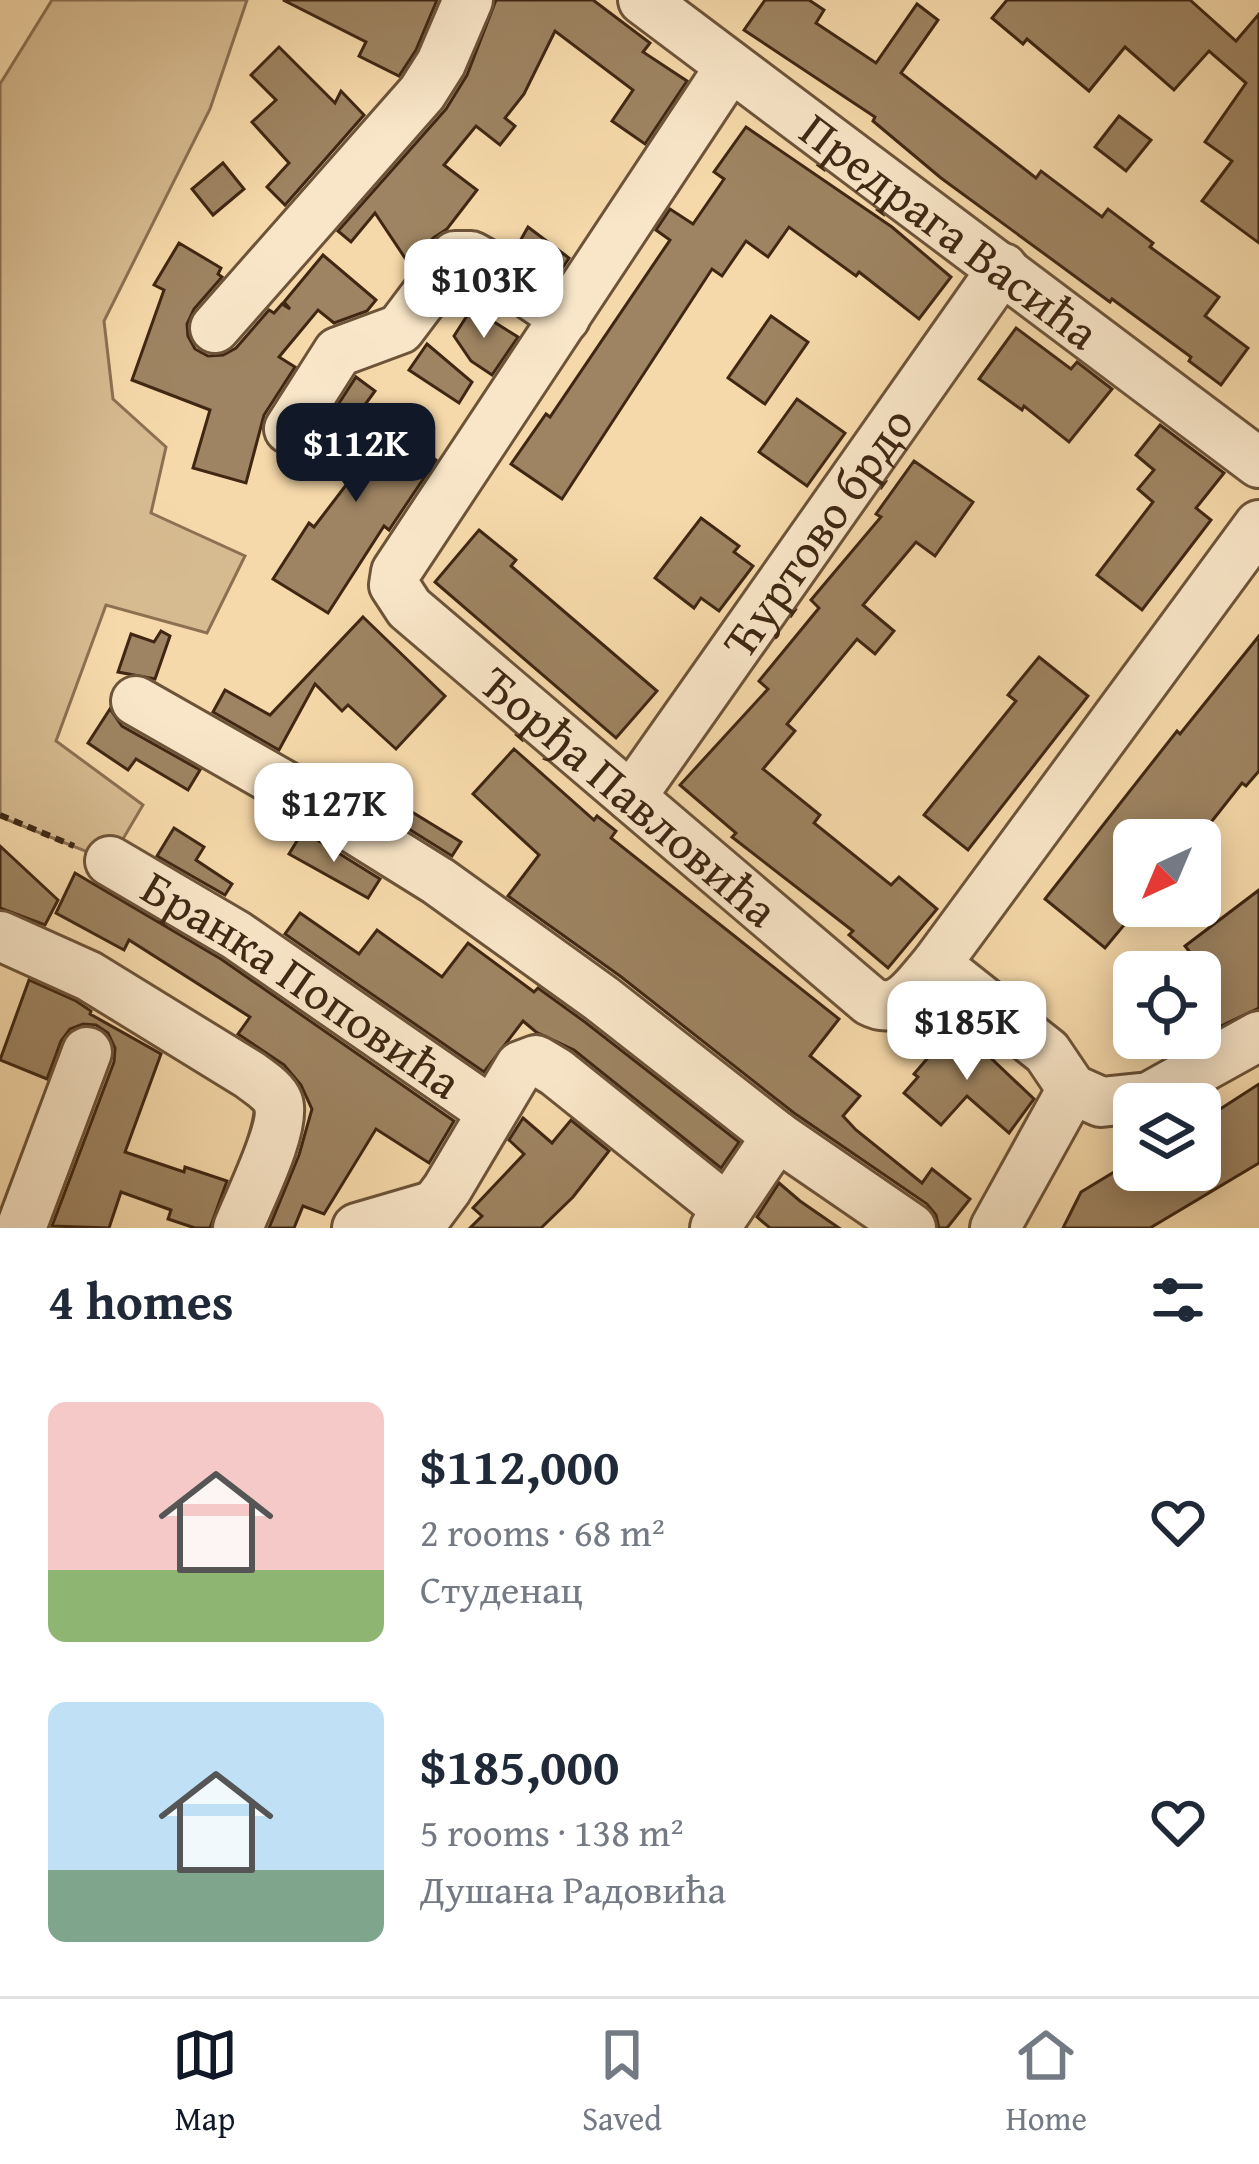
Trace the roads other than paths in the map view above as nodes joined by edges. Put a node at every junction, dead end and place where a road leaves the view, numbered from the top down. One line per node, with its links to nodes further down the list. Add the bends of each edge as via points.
1 (468, 0): 6 (street, via 422,93)
2 (643, 0): 3 (street, Предрага Васића)
3 (730, 67): 4 (street, Предрага Васића); 5 (street)
4 (1003, 268): 8 (street, Предрага Васића); 11 (street, Ћуртово брдо)
5 (565, 318): 7 (street, via 482,262 455,256 400,329 338,352); 11 (street, Ђорђа Павловића, via 394,585 409,608)
6 (214, 328)
7 (289, 428)
8 (1259, 463)
9 (1259, 525): 14 (street)
10 (136, 701): 19 (street, via 438,880)
11 (631, 797): 14 (street, Ђорђа Павловића, via 870,1001 901,1002)
12 (110, 861): 18 (street, Бранка Поповића, via 236,935)
13 (0, 936): 23 (street, via 89,976 272,1093 279,1124)
14 (936, 964): 17 (street, via 1047,1052)
15 (1259, 1036): 17 (street, via 1148,1097 1115,1104)
16 (87, 1052): 22 (street)
17 (1072, 1089): 26 (street)
18 (492, 1112): 20 (street, Бранка Поповића); 21 (street, Бранка Поповића, via 520,1066 536,1060)
19 (777, 1136): 21 (street); 25 (street)
20 (424, 1218): 24 (street, Бранка Поповића)
21 (721, 1218)
22 (21, 1228)
23 (238, 1228)
24 (357, 1228)
25 (911, 1228)
26 (995, 1228)

